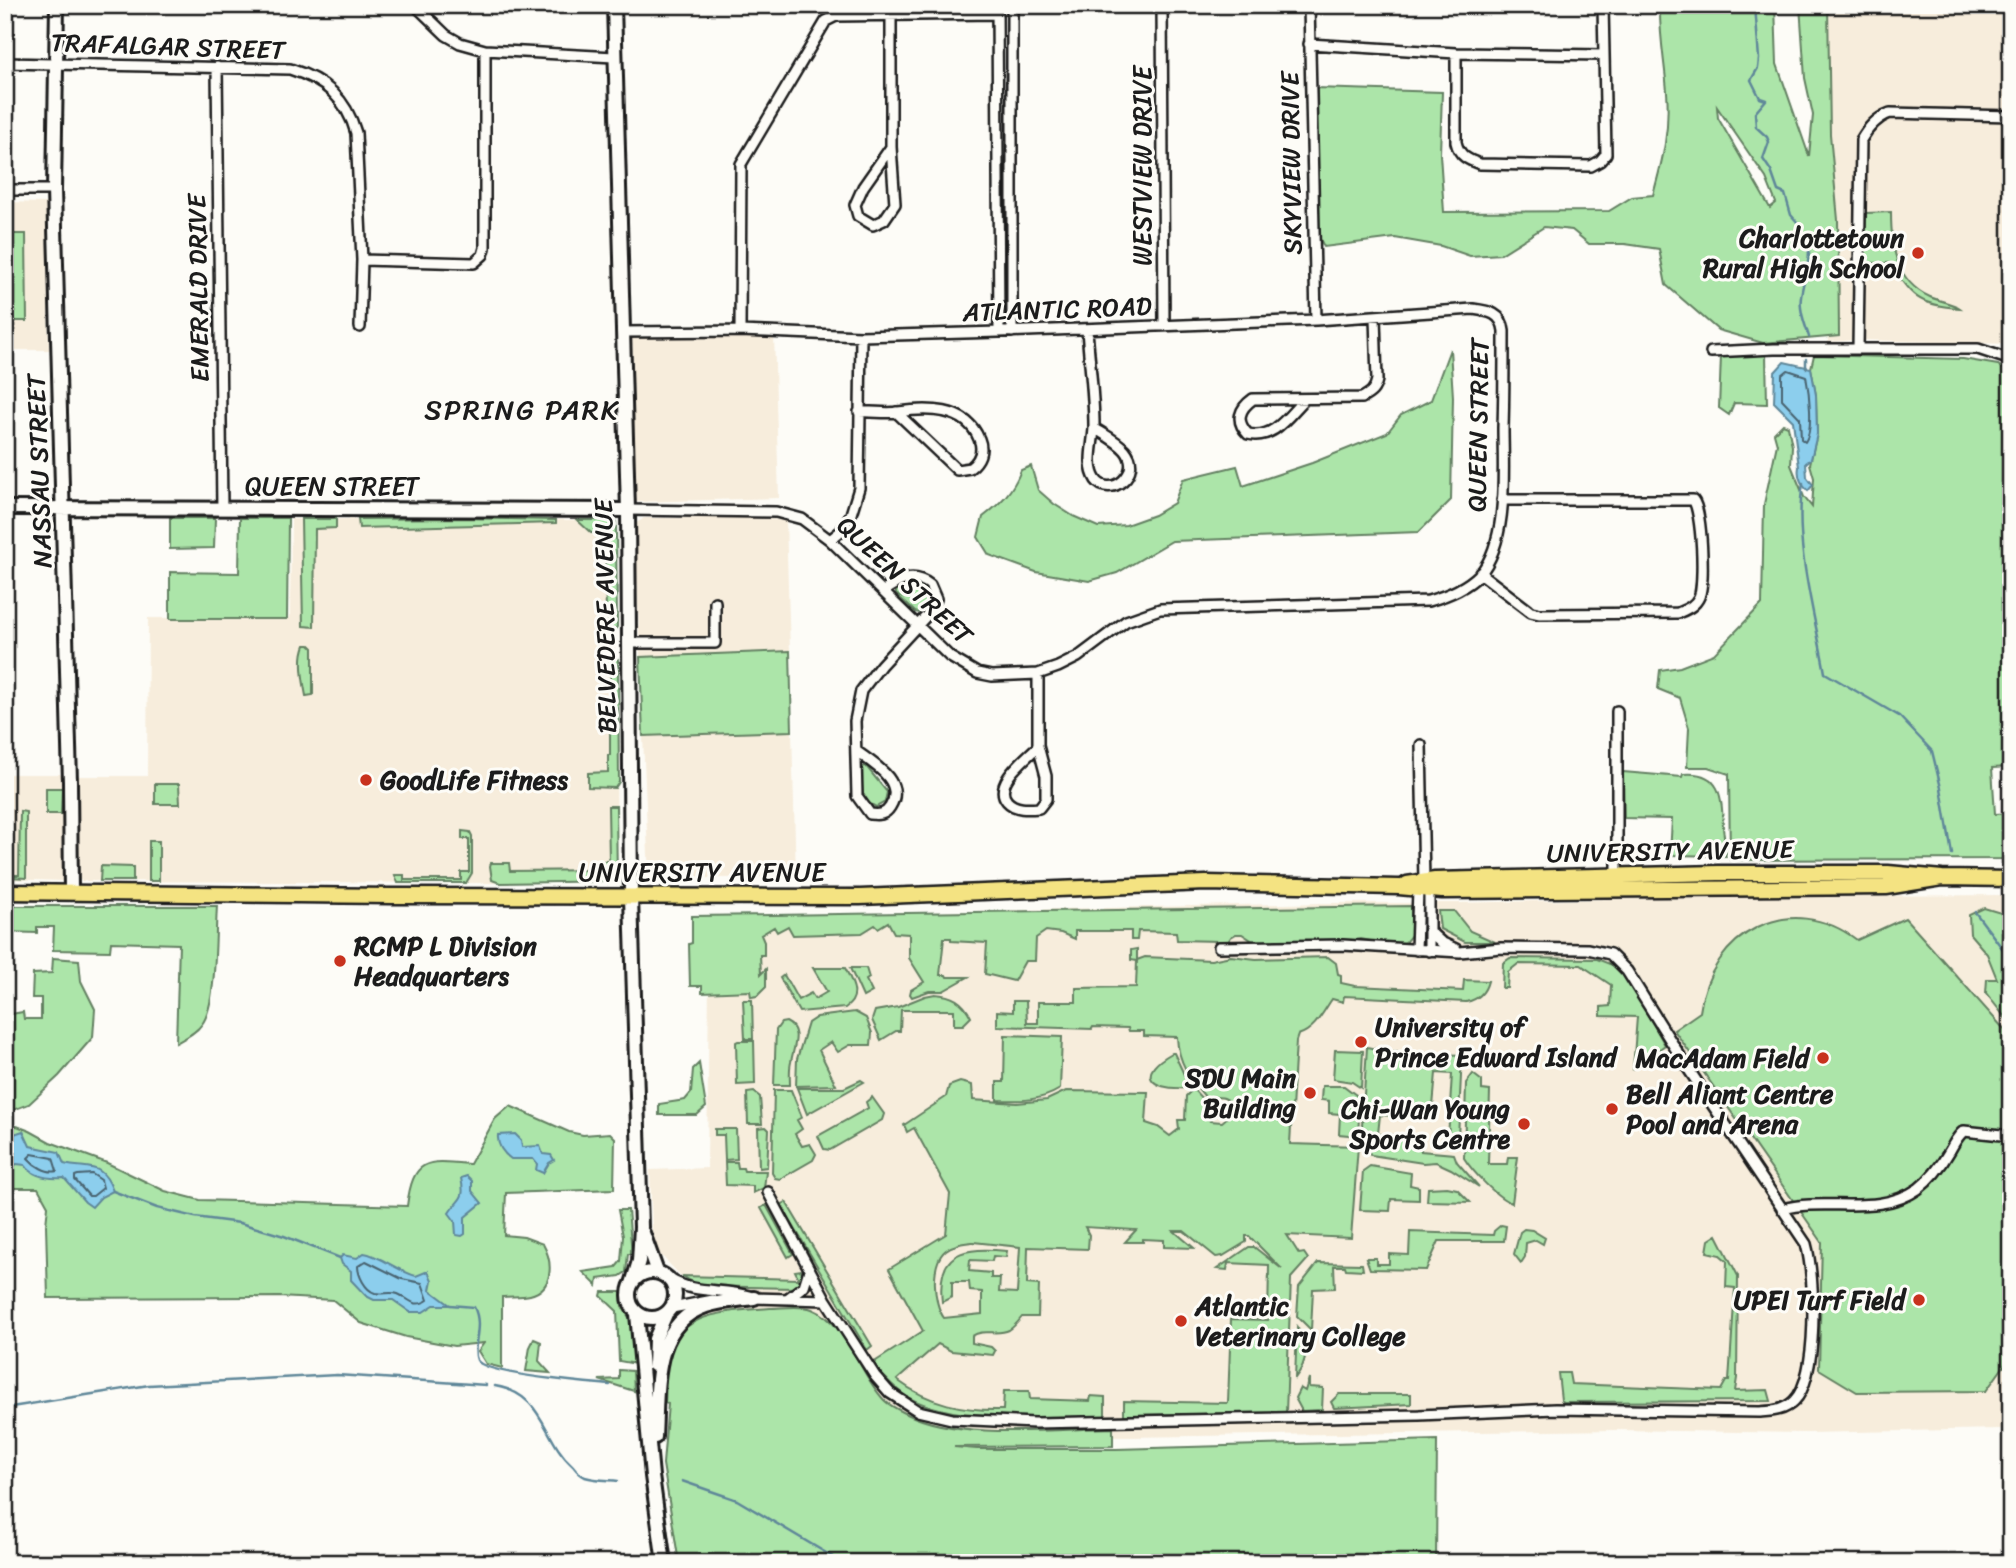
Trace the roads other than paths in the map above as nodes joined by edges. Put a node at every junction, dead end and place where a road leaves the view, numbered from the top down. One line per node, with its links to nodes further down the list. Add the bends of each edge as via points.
1 (57, 5): 16 (main road, NASSAU STREET)
2 (415, 5): 11 (street, via 446,35)
3 (614, 5): 14 (main road, BELVEDERE AVENUE)
4 (1012, 5): 32 (street)
5 (1162, 5): 26 (street, WESTVIEW DRIVE)
6 (1309, 5): 10 (street, SKYVIEW DRIVE)
7 (1603, 5): 13 (street)
8 (997, 9): 9 (street); 31 (street)
9 (891, 17): 19 (street); 29 (street, via 836,16 826,21 746,153 740,174)
10 (1309, 44): 12 (street); 25 (street, SKYVIEW DRIVE)
11 (485, 51): 14 (street); 22 (street, via 483,255 474,263)
12 (1456, 53): 13 (street); 13 (street, via 1456,142 1466,159 1480,164 1591,166 1606,154)
13 (1604, 55)
14 (614, 57): 30 (main road, BELVEDERE AVENUE)
15 (5, 63): 16 (street, TRAFALGAR STREET)
16 (56, 64): 17 (street, TRAFALGAR STREET); 21 (main road, NASSAU STREET)
17 (217, 67): 22 (street, TRAFALGAR STREET, via 290,69 311,75 351,114 356,133); 44 (street, EMERALD DRIVE)
18 (2011, 116): 34 (street, via 1890,113 1866,131 1861,141)
19 (891, 147): 19 (street, via 855,205 858,216 873,225 884,220 895,204)
20 (5, 190): 21 (street)
21 (54, 190): 43 (main road, NASSAU STREET)
22 (362, 260): 27 (street, TRAFALGAR STREET)
23 (1494, 313): 24 (street, ATLANTIC ROAD, via 1473,309); 41 (street, QUEEN STREET, via 1504,331)
24 (1375, 317): 25 (street, ATLANTIC ROAD); 37 (street, via 1376,388 1362,398)
25 (1316, 320): 26 (street, ATLANTIC ROAD)
26 (1164, 326): 28 (street, ATLANTIC ROAD)
27 (360, 327)
28 (1087, 329): 32 (street, ATLANTIC ROAD); 40 (street)
29 (740, 331): 30 (street, ATLANTIC ROAD); 33 (street, ATLANTIC ROAD)
30 (622, 332): 45 (main road, BELVEDERE AVENUE)
31 (999, 332): 32 (street, ATLANTIC ROAD); 33 (street, ATLANTIC ROAD)
32 (1012, 332)
33 (861, 336): 38 (street)
34 (1858, 349): 35 (street); 36 (street, via 1978,349)
35 (1711, 352)
36 (2011, 360)
37 (1305, 399): 37 (street, via 1253,399 1239,414 1240,422 1248,434 1265,436)
38 (859, 412): 39 (street); 46 (street, via 859,488 846,522)
39 (896, 412): 39 (street, via 957,470 970,468 980,456 976,433 955,415 943,410)
40 (1094, 428): 40 (street, via 1091,447 1096,479 1114,486 1129,474 1131,462 1127,452)
41 (1502, 500): 47 (street, QUEEN STREET, via 1496,543); 47 (street, via 1693,500 1700,523 1699,597 1693,606 1678,613 1540,614)
42 (5, 509): 43 (main road, QUEEN STREET)
43 (63, 509): 44 (main road, QUEEN STREET); 62 (main road, NASSAU STREET)
44 (222, 509): 45 (main road, QUEEN STREET)
45 (628, 510): 46 (street, QUEEN STREET, via 776,513 802,519); 51 (main road, BELVEDERE AVENUE)
46 (831, 540): 48 (street, QUEEN STREET)
47 (1480, 573): 52 (street, QUEEN STREET, via 1458,590 1428,601 1160,609 1126,621 1077,657)
48 (884, 591): 50 (street, QUEEN STREET); 50 (street, via 909,578 930,585 935,605)
49 (715, 602): 51 (street, via 715,643)
50 (917, 626): 52 (street, QUEEN STREET, via 950,657 977,673); 56 (street, via 861,691)
51 (629, 643): 63 (main road, BELVEDERE AVENUE)
52 (1038, 674): 54 (street)
53 (1618, 711): 57 (street)
54 (1038, 746): 54 (street, via 1003,786 1009,803 1026,809 1039,808 1046,799)
55 (1421, 746): 60 (street)
56 (856, 751): 56 (street, via 857,796 870,814 884,814 895,797 892,782)
57 (1617, 876): 58 (main road, UNIVERSITY AVENUE, via 1888,873); 60 (main road, UNIVERSITY AVENUE)
58 (1942, 878): 59 (main road, UNIVERSITY AVENUE); 60 (main road, UNIVERSITY AVENUE, via 1886,887)
59 (2011, 879)
60 (1424, 887): 63 (main road, UNIVERSITY AVENUE, via 1206,883 860,897); 64 (street); 66 (street)
61 (5, 892): 62 (main road, UNIVERSITY AVENUE)
62 (71, 893): 63 (main road, UNIVERSITY AVENUE)
63 (631, 897): 72 (main road, BELVEDERE AVENUE)
64 (1429, 931): 67 (street); 68 (street)
65 (1219, 947): 66 (street)
66 (1416, 950): 67 (street)
67 (1429, 951): 68 (street)
68 (1460, 952): 71 (street, via 1588,949 1609,954 1627,971)
69 (2011, 1136): 71 (street, via 1964,1130 1927,1181 1889,1203)
70 (768, 1192): 73 (street)
71 (1782, 1209): 79 (street, via 1806,1244 1812,1264 1811,1347 1805,1386 1797,1399 1779,1410 1556,1409 1035,1423 952,1419 918,1411 890,1393)
72 (640, 1227): 74 (main road, BELVEDERE AVENUE); 76 (main road, BELVEDERE AVENUE, via 639,1261)
73 (809, 1270): 78 (street, via 804,1286); 79 (street)
74 (657, 1272): 75 (main road); 76 (main road, via 642,1274)
75 (671, 1280): 77 (street, via 682,1287); 80 (main road, via 676,1294)
76 (632, 1284): 81 (main road, via 630,1302)
77 (754, 1298): 78 (street); 80 (street, via 701,1301); 83 (main road, via 703,1307 677,1322 670,1334 661,1360)
78 (786, 1299): 79 (street)
79 (826, 1300)
80 (669, 1311): 81 (main road, via 652,1319); 82 (main road, via 655,1339)
81 (637, 1314): 82 (main road)
82 (649, 1438): 83 (main road)
83 (652, 1476): 84 (main road)
84 (664, 1563)

